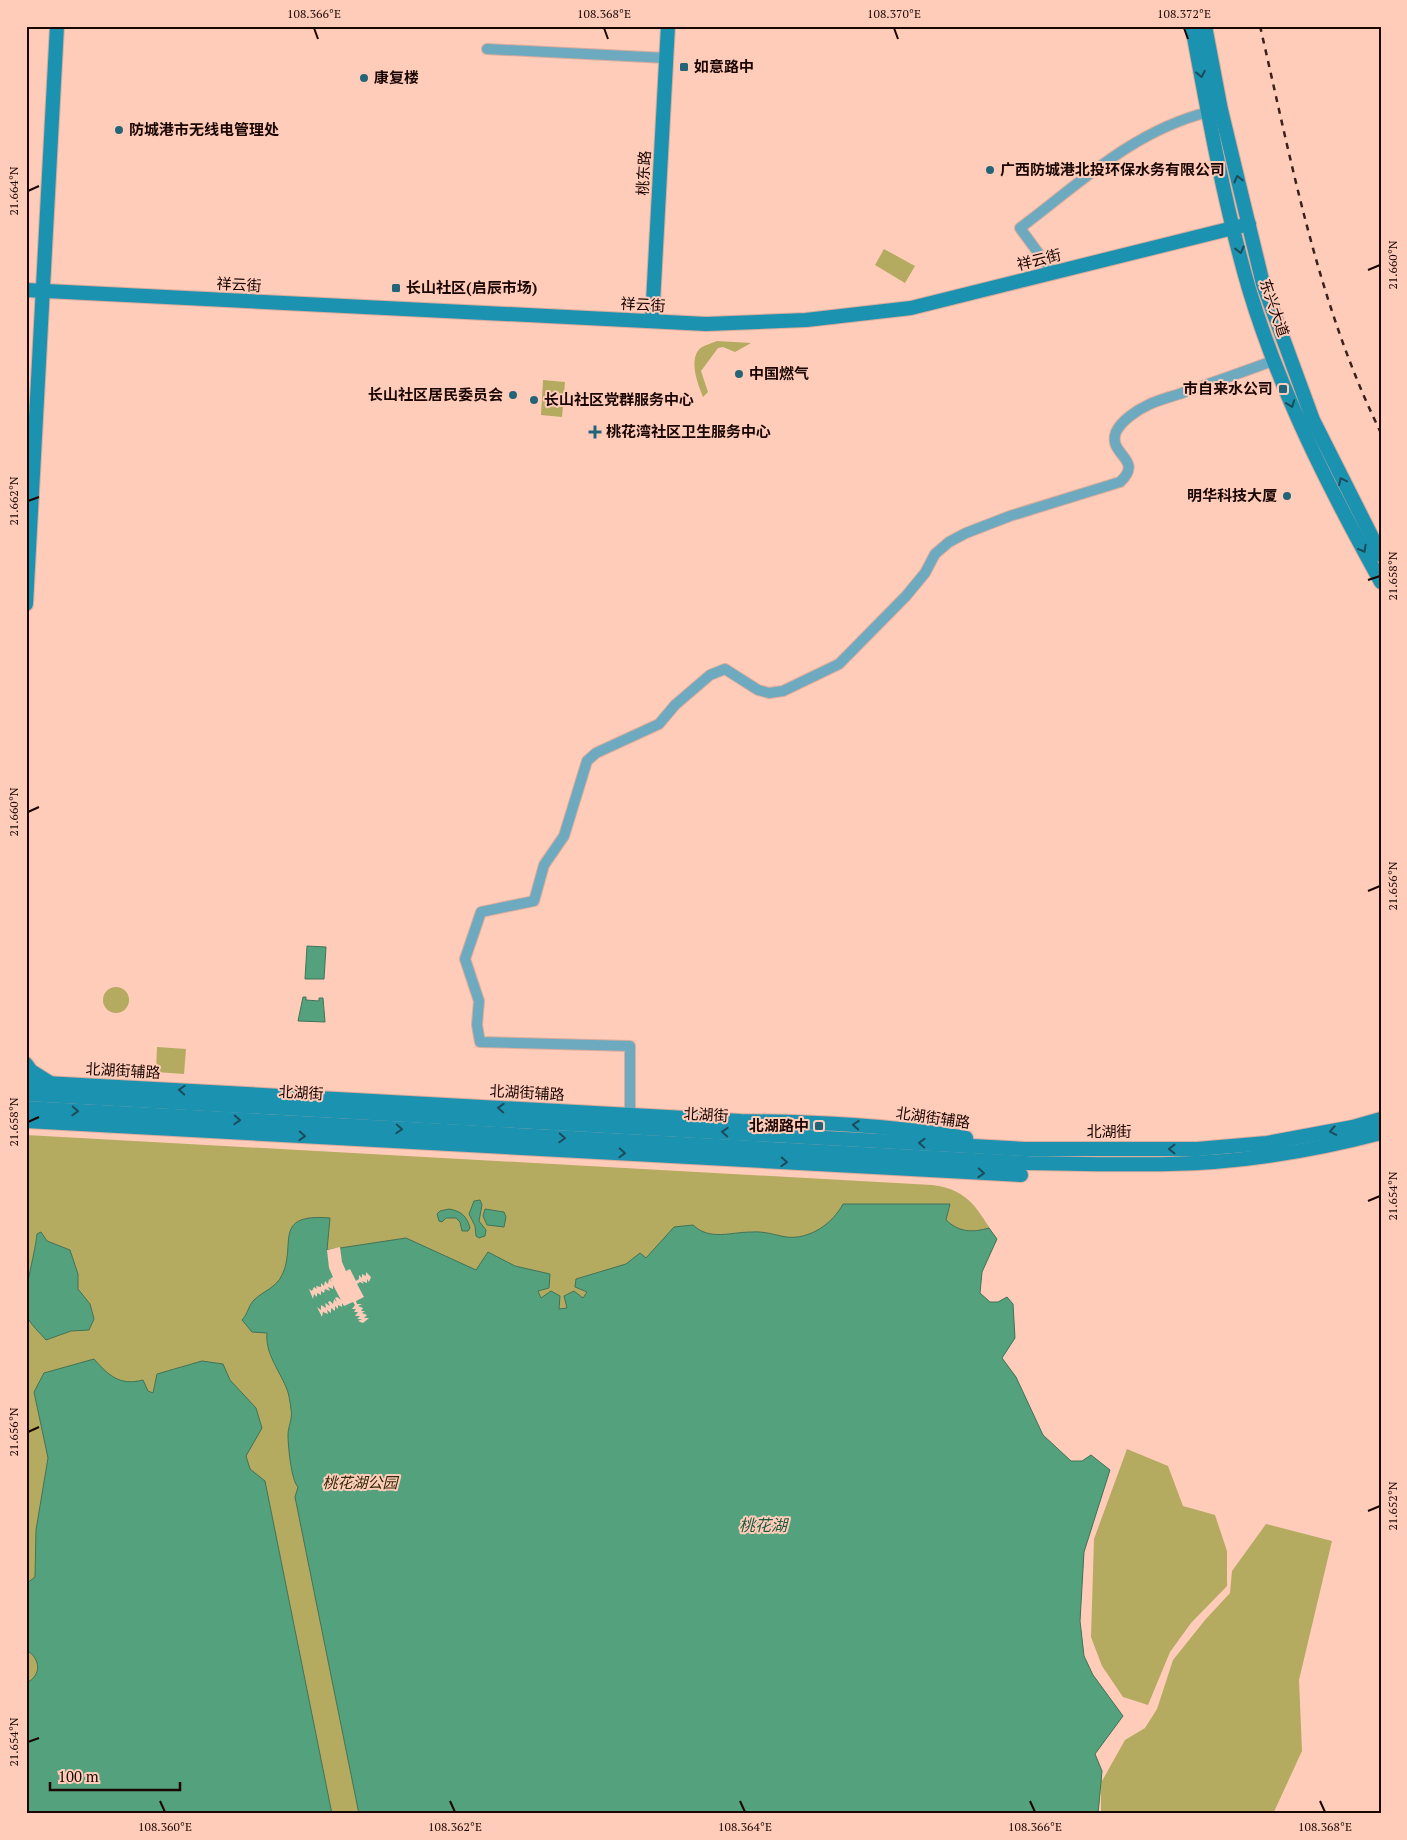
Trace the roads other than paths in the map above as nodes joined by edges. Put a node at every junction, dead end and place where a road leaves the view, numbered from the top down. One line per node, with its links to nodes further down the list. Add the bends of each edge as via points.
1 (57, 26): 12 (main road)
2 (668, 26): 6 (main road, 桃东路)
3 (1192, 26): 7 (main road, 东兴大道, one-way to 7)
4 (1205, 26): 8 (main road, 东兴大道, one-way to 4)
5 (487, 49): 6 (street)
6 (666, 58): 13 (main road, 桃东路)
7 (1208, 112): 9 (main road, 东兴大道); 10 (street, via 1180,119 1127,146 1020,228)
8 (1248, 224): 9 (main road, 祥云街); 15 (main road, 东兴大道, one-way to 8, via 1313,420 1263,284)
9 (1234, 228): 10 (main road, 祥云街); 14 (main road, 东兴大道, one-way to 14, via 1250,289)
10 (1053, 273): 13 (main road, 祥云街, via 911,308 865,314 706,324)
11 (26, 290): 12 (main road, 祥云街)
12 (43, 291): 13 (main road, 祥云街); 17 (main road)
13 (652, 321)
14 (1275, 360): 16 (main road, 东兴大道, one-way to 16, via 1300,427 1336,502); 24 (street, via 1148,405 1121,424 1115,434 1116,445 1130,469 1128,475 1113,486 1010,516 949,542 935,554 925,573 906,596 839,664 783,691 769,693 758,690 725,669 710,676 675,705 659,724 596,753 587,761 564,836 544,865 534,901 481,912 465,959 479,1002 477,1025 480,1042 630,1046)
15 (1381, 555)
16 (1381, 582)
17 (26, 604)
18 (26, 1064): 20 (main road)
19 (26, 1082): 20 (main road, 北湖街辅路)
20 (51, 1083): 22 (main road, 北湖街辅路, one-way to 20)
21 (26, 1094): 22 (main road, 北湖街)
22 (204, 1098): 25 (main road, 北湖街, one-way to 22)
23 (26, 1108): 29 (main road, 北湖街, one-way to 29, via 1028,1163 1171,1164 1251,1158 1332,1146)
24 (630, 1115): 25 (main road, 北湖街辅路); 28 (main road, 北湖街辅路)
25 (539, 1116): 28 (main road, 北湖街)
26 (1381, 1119): 28 (main road, 北湖街, one-way to 28, via 1267,1143 1196,1149 1025,1149)
27 (26, 1121): 30 (main road, one-way to 30)
28 (677, 1124)
29 (1381, 1133)
30 (1021, 1175)

